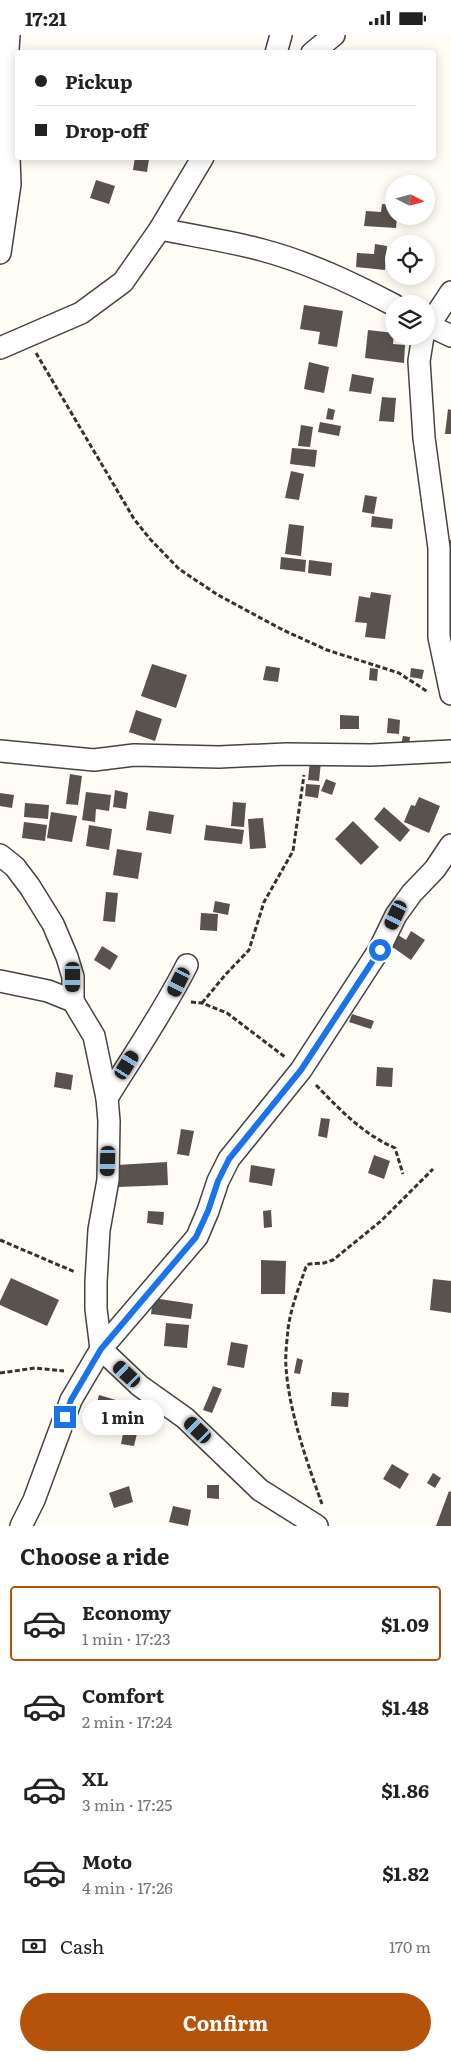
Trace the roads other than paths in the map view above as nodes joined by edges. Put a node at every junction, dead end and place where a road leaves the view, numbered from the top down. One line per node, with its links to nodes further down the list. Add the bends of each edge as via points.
1 (9, 35): 8 (street, via 6,79 10,185)
2 (281, 35): 4 (street)
3 (334, 35): 5 (street)
4 (277, 50)
5 (316, 50)
6 (201, 160): 7 (street)
7 (160, 229): 10 (street, via 263,250 328,274); 15 (street, via 123,282 81,313)
8 (0, 253)
9 (451, 292): 11 (street)
10 (385, 300)
11 (435, 317)
12 (435, 333): 13 (street)
13 (451, 336)
14 (423, 345): 16 (street, via 419,361 424,437 439,548 439,637)
15 (0, 348)
16 (451, 694)
17 (0, 751): 18 (street, via 94,760 134,755 219,757)
18 (451, 751)
19 (451, 845): 25 (street, via 396,915 380,950 301,1070 229,1159 196,1237)
20 (0, 855): 23 (street, via 15,867 53,924 73,977)
21 (187, 965): 24 (street, via 170,1000)
22 (0, 981): 23 (street, via 48,991)
23 (73, 1001): 24 (street, via 94,1036)
24 (107, 1098): 25 (street, via 108,1180 99,1230 96,1281)
25 (101, 1349): 26 (street, via 140,1386 185,1419 260,1490); 27 (street, via 71,1400)
26 (320, 1516)
27 (21, 1526)

